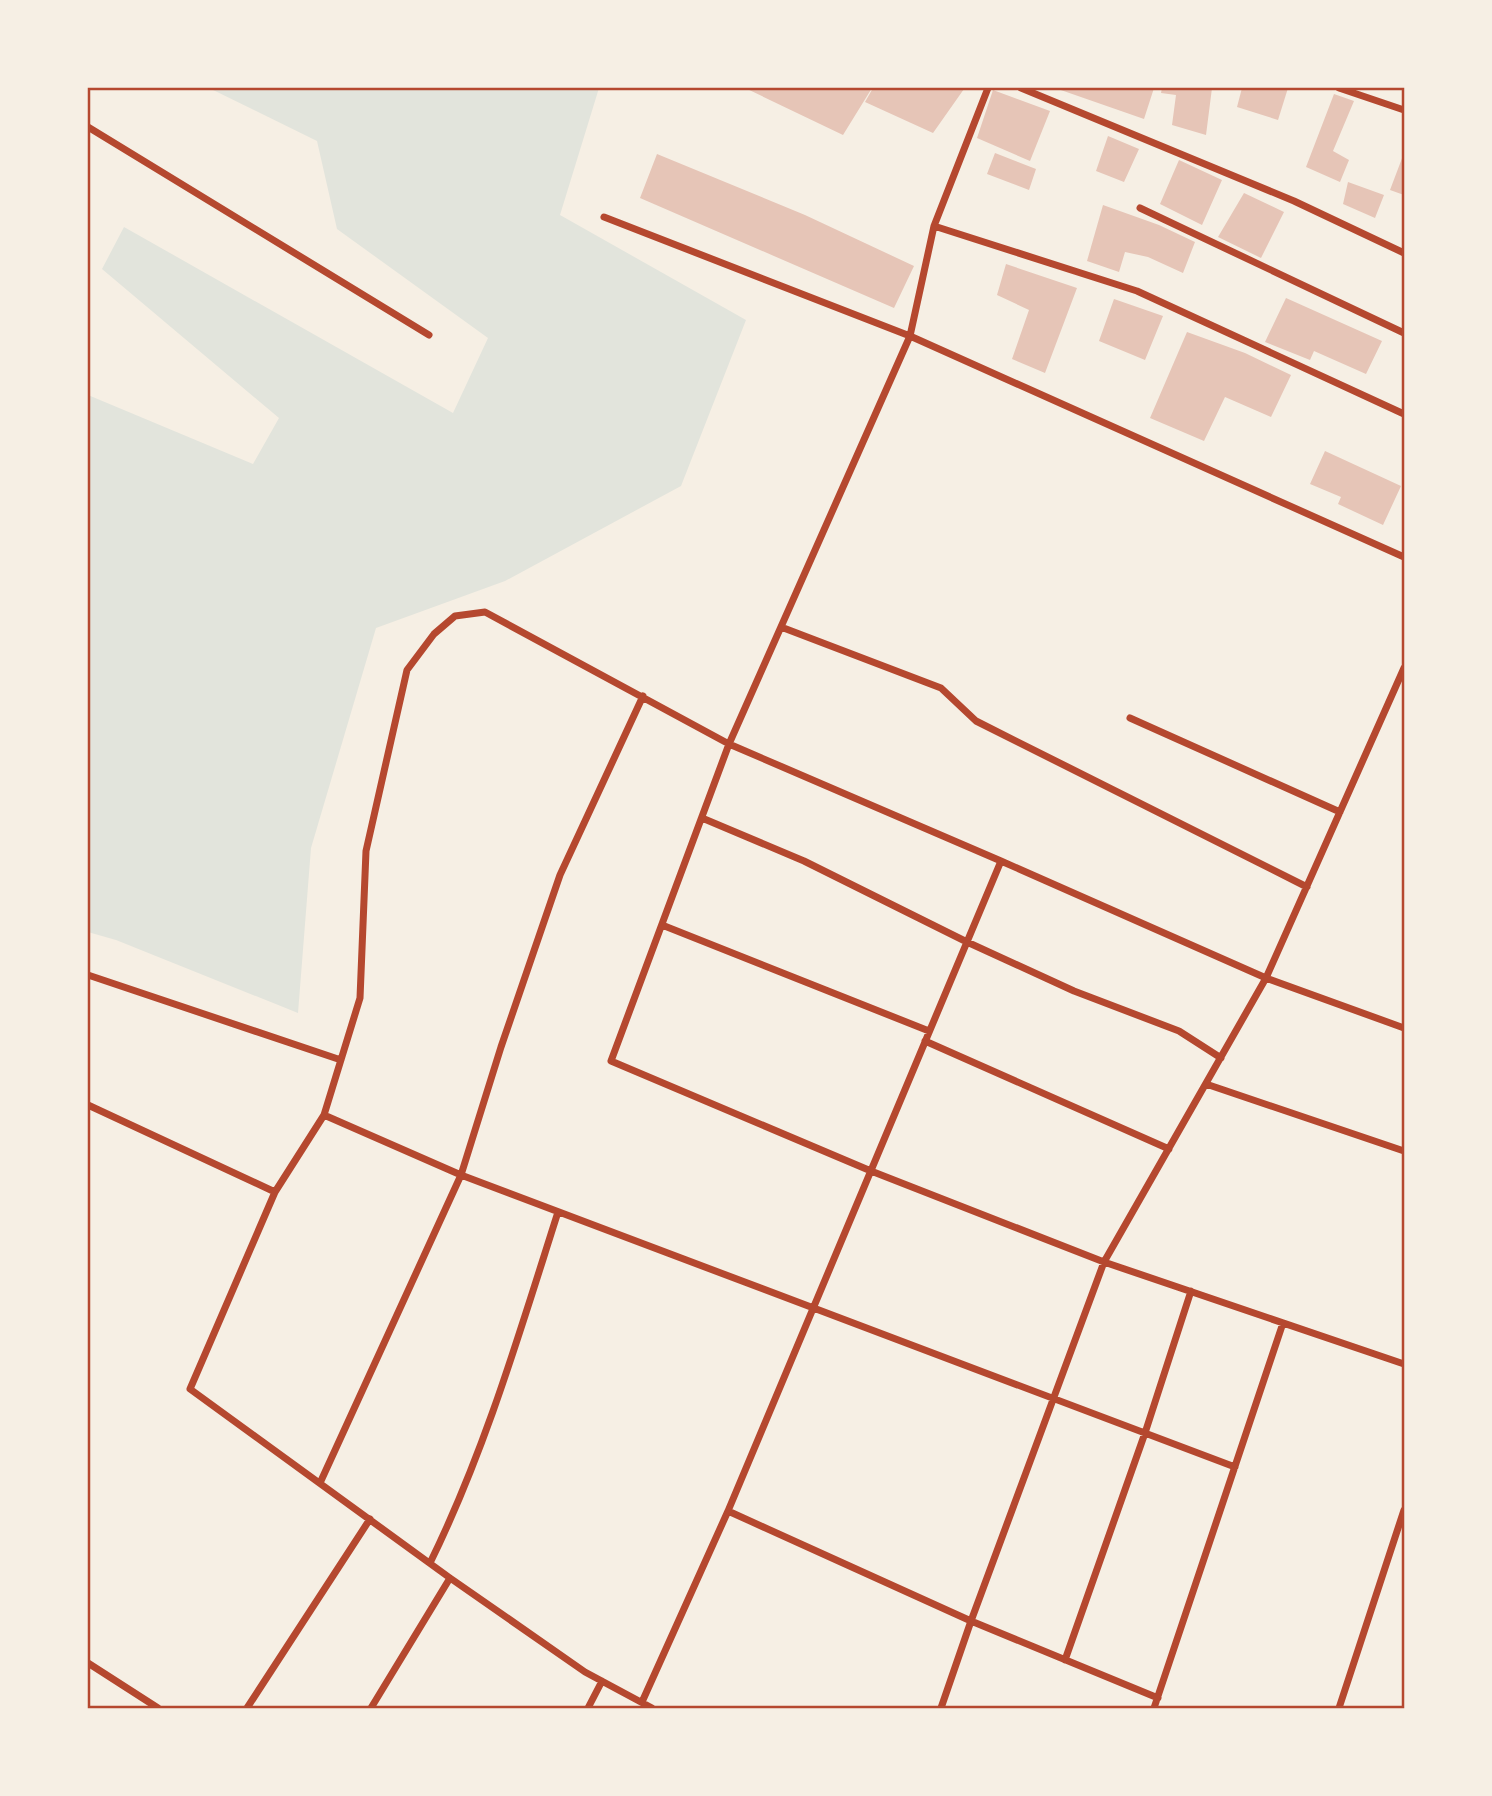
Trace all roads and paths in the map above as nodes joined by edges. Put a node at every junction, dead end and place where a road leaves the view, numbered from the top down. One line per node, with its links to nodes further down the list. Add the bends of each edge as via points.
1 (988, 88): 8 (street)
2 (1021, 88): 9 (street, via 1294,201)
3 (1339, 88): 4 (street)
4 (1405, 110)
5 (88, 127): 11 (street)
6 (1140, 208): 10 (street)
7 (604, 217): 12 (street)
8 (934, 226): 12 (street); 13 (street, via 1137,291)
9 (1405, 253)
10 (1405, 333)
11 (429, 335)
12 (910, 336): 14 (street); 15 (street)
13 (1405, 414)
14 (1405, 557)
15 (781, 627): 19 (street); 23 (street, via 941,688 976,721)
16 (1405, 668): 20 (street)
17 (643, 696): 19 (street); 32 (street, via 485,612 455,616 434,634 407,670 366,851 360,998); 39 (street, via 560,875)
18 (1129, 718): 20 (street)
19 (729, 744): 21 (street); 22 (street)
20 (1340, 812): 23 (street)
21 (702, 818): 24 (street); 25 (street)
22 (1001, 861): 25 (street); 27 (street)
23 (1307, 887): 27 (street)
24 (662, 925): 29 (street); 38 (street, via 611,1061)
25 (967, 942): 29 (street); 31 (street, via 1074,991 1179,1031)
26 (88, 975): 32 (street)
27 (1266, 978): 28 (street); 31 (street)
28 (1405, 1028)
29 (929, 1031): 30 (street)
30 (925, 1041): 36 (street); 38 (street)
31 (1221, 1058): 33 (street)
32 (341, 1060): 35 (street)
33 (1206, 1084): 36 (street); 37 (street)
34 (88, 1105): 40 (street)
35 (324, 1115): 39 (street); 40 (street)
36 (1169, 1149): 42 (street)
37 (1405, 1151)
38 (871, 1171): 42 (street); 44 (street)
39 (461, 1175): 41 (street); 50 (street)
40 (275, 1192): 50 (street, via 190,1389)
41 (558, 1212): 44 (street); 54 (street, via 496,1407)
42 (1104, 1262): 43 (street); 47 (street)
43 (1191, 1291): 45 (street); 48 (street)
44 (813, 1308): 47 (street); 52 (street)
45 (1283, 1323): 46 (street); 49 (street)
46 (1405, 1364)
47 (1053, 1398): 48 (street); 56 (street)
48 (1145, 1433): 49 (street); 57 (street)
49 (1235, 1467): 60 (street)
50 (320, 1483): 53 (street)
51 (1405, 1510): 69 (street)
52 (729, 1511): 56 (street); 61 (street)
53 (370, 1519): 54 (street); 63 (street)
54 (430, 1563): 55 (street)
55 (450, 1578): 59 (street); 64 (street)
56 (971, 1621): 57 (street); 67 (street)
57 (1065, 1660): 60 (street)
58 (88, 1663): 62 (street)
59 (602, 1681): 61 (street); 65 (street)
60 (1158, 1698): 68 (street)
61 (642, 1702): 66 (street)
62 (158, 1709)
63 (247, 1709)
64 (371, 1709)
65 (588, 1709)
66 (652, 1709)
67 (942, 1709)
68 (1154, 1709)
69 (1339, 1709)

